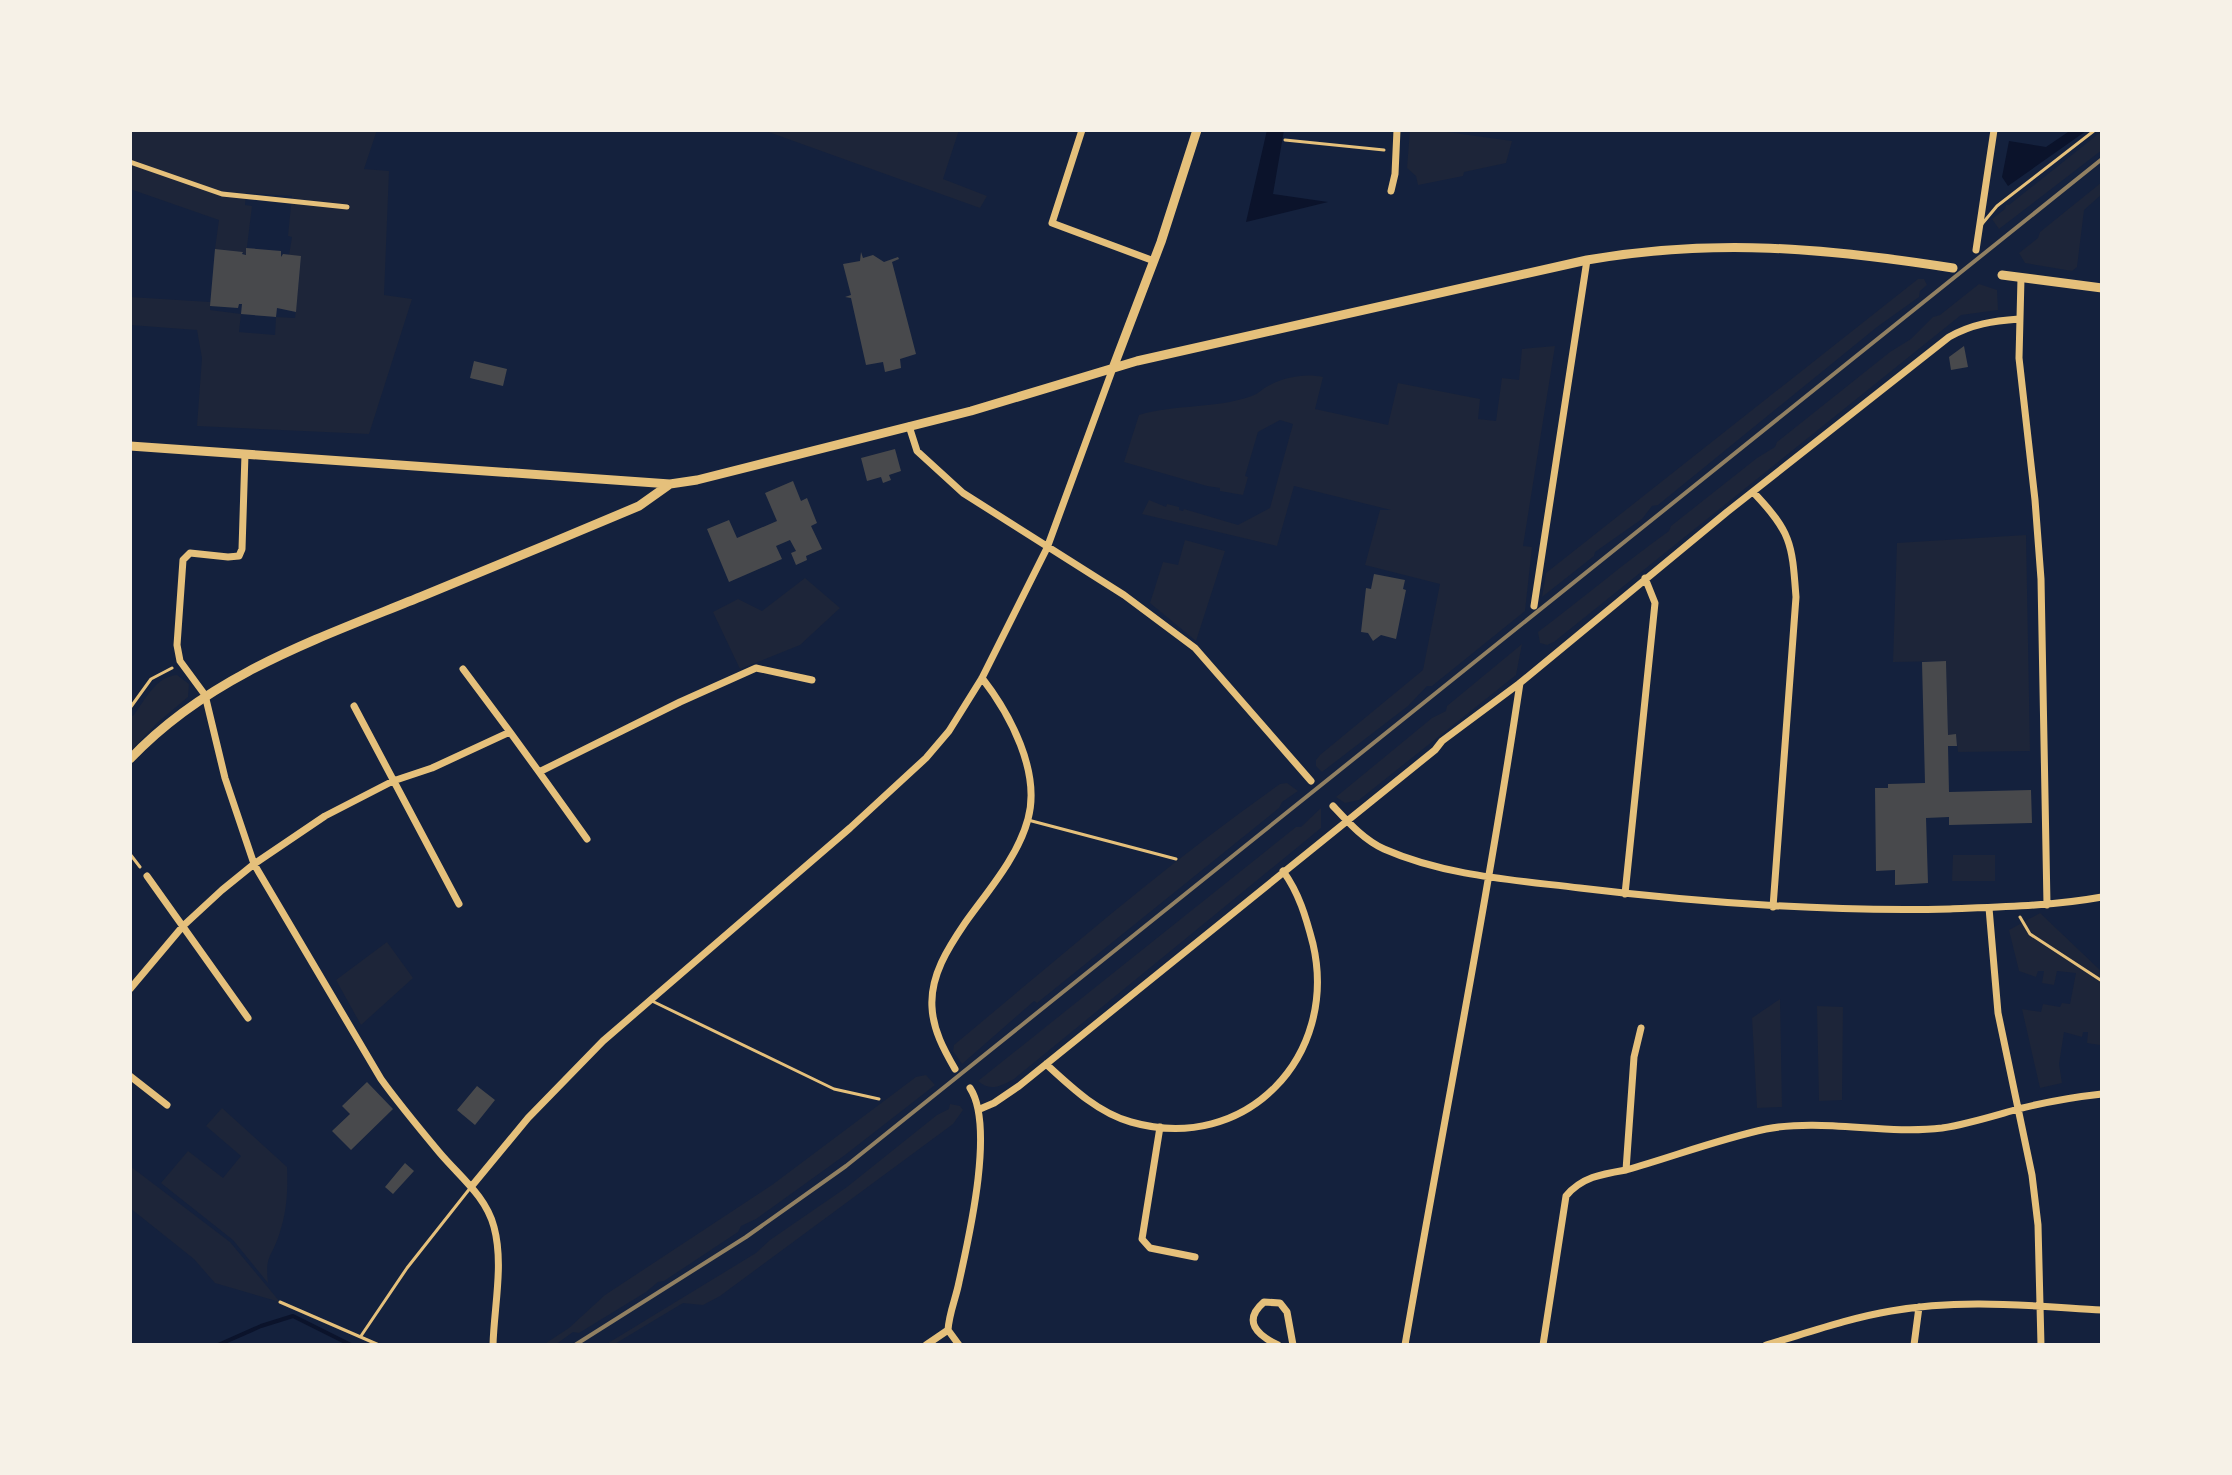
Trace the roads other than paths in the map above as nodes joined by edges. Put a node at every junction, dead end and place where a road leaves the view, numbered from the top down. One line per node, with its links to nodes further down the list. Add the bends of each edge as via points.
1 (1082, 130): 12 (street, via 1052,223)
2 (1197, 130): 12 (street)
3 (1397, 130): 7 (street)
4 (1994, 130): 9 (street)
5 (2095, 130): 9 (lane, via 1997,206)
6 (130, 162): 8 (street, via 222,194)
7 (1391, 191)
8 (347, 207)
9 (1980, 226): 10 (street)
10 (1976, 250)
11 (1587, 260): 13 (street, via 1645,250 1775,246); 18 (street); 26 (street)
12 (1154, 261): 18 (street)
13 (1953, 268)
14 (2002, 275): 15 (street)
15 (2021, 278): 16 (street); 17 (street)
16 (2102, 288)
17 (2019, 319): 23 (street, via 1983,323 1949,337); 50 (street, via 2041,579)
18 (1113, 368): 19 (street); 24 (street)
19 (909, 426): 22 (street); 24 (street, via 917,451 934,468)
20 (130, 446): 21 (street)
21 (245, 454): 22 (street); 31 (street, via 239,556 190,553 183,560 177,645 184,666)
22 (670, 484): 31 (street, via 639,506 320,636)
23 (1754, 493): 25 (street); 51 (street, via 1778,517 1792,547 1796,597)
24 (1047, 548): 28 (street); 37 (street, via 1124,595 1195,648)
25 (1645, 578): 30 (street); 47 (street, via 1655,603)
26 (1534, 606)
27 (463, 669): 33 (street)
28 (982, 678): 39 (street, via 1022,753 1030,785); 55 (street, via 926,758)
29 (812, 680): 35 (street, via 756,668)
30 (1520, 683): 40 (street); 46 (street)
31 (205, 695): 34 (street); 43 (street)
32 (354, 706): 36 (street)
33 (510, 732): 35 (street); 36 (street)
34 (130, 759)
35 (539, 772): 41 (street)
36 (393, 781): 43 (street, via 325,816); 49 (street)
37 (1311, 781)
38 (1333, 806): 40 (street)
39 (1028, 820): 42 (lane); 59 (street, via 1004,868 951,943 937,975 935,1031)
40 (1347, 821): 44 (street); 46 (street, via 1398,855)
41 (587, 839)
42 (1176, 859)
43 (254, 864): 53 (street); 69 (street, via 381,1079)
44 (1283, 871): 58 (street); 67 (street, via 1294,886 1317,964 1316,1006 1299,1055 1272,1092 1241,1115 1207,1126)
45 (147, 876): 53 (street)
46 (1490, 877): 47 (street); 83 (street)
47 (1625, 894): 51 (street)
48 (2102, 897): 50 (street)
49 (459, 904)
50 (2047, 905): 52 (street)
51 (1773, 907): 52 (street)
52 (1989, 908): 66 (street, via 1998,1013)
53 (183, 926): 54 (street); 56 (street)
54 (130, 989)
55 (650, 1000): 63 (lane, via 834,1089); 69 (street, via 562,1082)
56 (248, 1018)
57 (1641, 1028): 68 (street)
58 (1046, 1064): 65 (street); 67 (street, via 1115,1116)
59 (955, 1069)
60 (130, 1076): 64 (street)
61 (970, 1088): 65 (street)
62 (2102, 1094): 66 (street)
63 (879, 1099)
64 (167, 1105)
65 (980, 1109): 75 (street, via 980,1162)
66 (2019, 1109): 68 (street, via 1941,1128 1767,1129); 73 (street, via 2038,1225)
67 (1160, 1127): 70 (street, via 1142,1239 1150,1248)
68 (1626, 1170): 84 (street, via 1576,1184 1566,1196)
69 (471, 1187): 76 (lane); 78 (street, via 490,1218 498,1254)
70 (1195, 1257)
71 (280, 1302): 76 (lane)
72 (1919, 1307): 73 (street); 85 (street, via 1838,1322); 86 (street)
73 (2039, 1307): 74 (street); 87 (street)
74 (2102, 1310)
75 (948, 1330): 79 (street); 80 (street)
76 (361, 1336): 77 (lane)
77 (379, 1345)
78 (493, 1345)
79 (926, 1345)
80 (959, 1345)
81 (1278, 1345): 82 (street, via 1256,1331 1252,1321 1264,1302 1280,1303 1287,1312)
82 (1293, 1345)
83 (1405, 1345)
84 (1543, 1345)
85 (1766, 1345)
86 (1914, 1345)
87 (2041, 1345)

